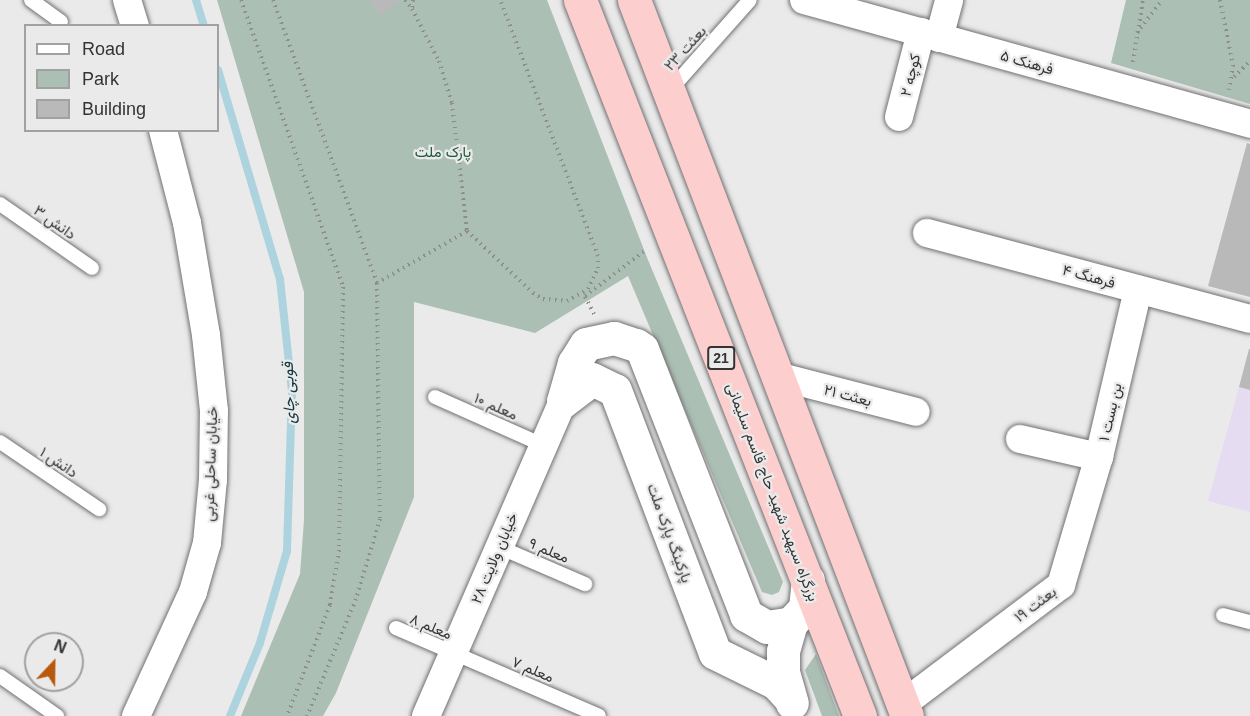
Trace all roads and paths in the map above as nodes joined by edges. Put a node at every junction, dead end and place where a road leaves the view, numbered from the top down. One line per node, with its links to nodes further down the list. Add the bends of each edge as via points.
1 (31, 0): 17 (lane)
2 (127, 0): 18 (street)
3 (241, 0): 62 (path, via 343,287 339,550 330,606)
4 (273, 0): 34 (path)
5 (405, 0): 16 (path)
6 (413, 0): 16 (path)
7 (500, 0): 30 (path, via 598,256 594,280 588,289 567,301 543,299)
8 (580, 0): 48 (highway, بزرگراه سپهبد شهید حاج قاسم سلیمانی / 21)
9 (634, 0): 25 (highway)
10 (750, 0): 25 (lane, بعثت ۲۳)
11 (804, 0): 20 (street, فرهنک ۵)
12 (949, 0): 20 (street, کوچه ۲)
13 (1143, 0): 19 (path)
14 (1162, 0): 19 (path)
15 (1220, 0): 23 (path)
16 (412, 9): 30 (path, via 439,61 452,103)
17 (61, 22)
18 (134, 24)
19 (1135, 34): 21 (path)
20 (930, 35): 26 (street, کوچه ۲); 27 (street, فرهنک ۵)
21 (1130, 61)
22 (1250, 61): 23 (path)
23 (1233, 77): 24 (path)
24 (1229, 90)
25 (669, 91): 38 (highway)
26 (900, 117)
27 (1250, 124)
28 (163, 132): 61 (street, خیابان ساحلی غربی, via 186,223 206,335 214,411 213,480 207,543 194,592)
29 (0, 204): 33 (lane, دانش ۳)
30 (467, 231): 34 (path)
31 (927, 233): 35 (street, فرهنگ ۴)
32 (653, 245): 36 (path)
33 (92, 268)
34 (377, 283): 63 (path, via 380,519 356,599)
35 (1138, 289): 37 (street, فرهنگ ۴); 45 (street, بن بست ۱)
36 (585, 296)
37 (1250, 319)
38 (780, 377): 41 (street, بعثت ۲۱); 59 (highway)
39 (435, 397): 44 (lane, معلم ۱۰)
40 (563, 401): 44 (street, خیابان ولایت ۲۸); 52 (street, via 574,363 586,344 614,338 642,349 739,605); 56 (street, پارکینگ پارک ملت, via 592,379 609,385 621,398 710,643 715,653)
41 (916, 412)
42 (1020, 439): 45 (street, بن بست ۱)
43 (0, 442): 46 (lane, دانش ۱)
44 (543, 445): 47 (street, خیابان ولایت ۲۸)
45 (1099, 457): 59 (street, بعثت ۱۹, via 1061,585)
46 (99, 510)
47 (499, 547): 49 (lane, معلم ۹); 55 (street, خیابان ولایت ۲۸)
48 (808, 580): 53 (street, via 805,608); 66 (highway, بزرگراه سپهبد شهید حاج قاسم سلیمانی / 21)
49 (585, 584)
50 (1223, 615): 51 (lane)
51 (1250, 622)
52 (756, 623): 53 (street, via 779,627); 56 (street, via 762,640 760,655 748,665)
53 (791, 623): 58 (street, via 783,672)
54 (396, 628): 55 (lane, معلم ۸)
55 (453, 653): 64 (street, خیابان ولایت ۲۸); 65 (lane, معلم ۷)
56 (735, 665): 58 (street, پارکینگ پارک ملت, via 776,683)
57 (0, 676): 60 (lane)
58 (793, 707)
59 (905, 710)
60 (57, 716)
61 (136, 716)
62 (287, 716)
63 (307, 716)
64 (426, 716)
65 (599, 716)
66 (860, 716)

